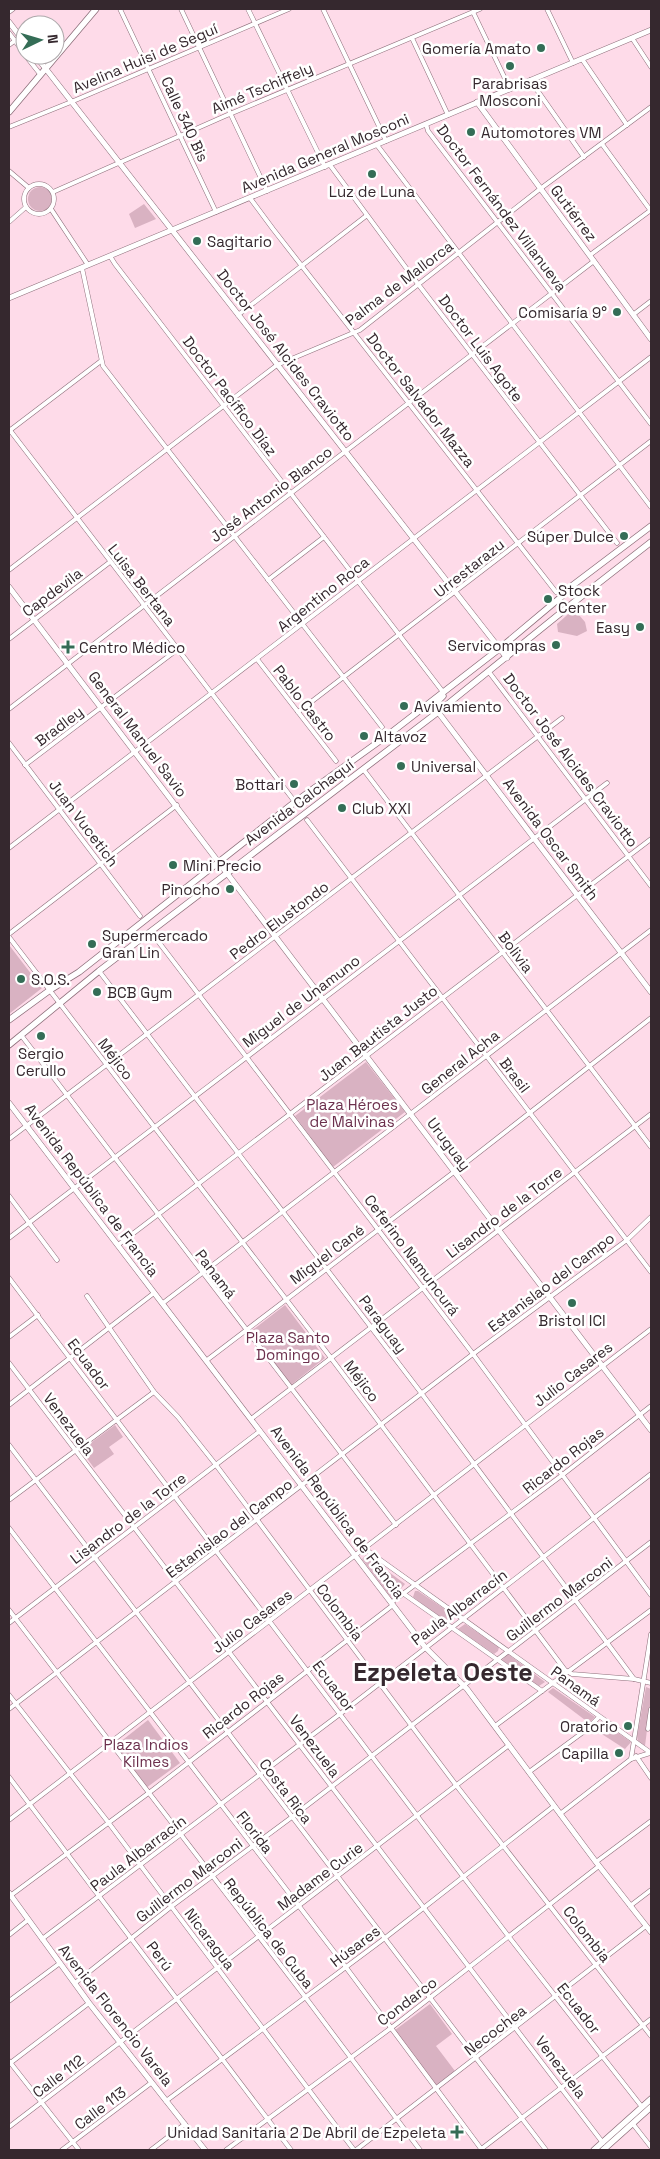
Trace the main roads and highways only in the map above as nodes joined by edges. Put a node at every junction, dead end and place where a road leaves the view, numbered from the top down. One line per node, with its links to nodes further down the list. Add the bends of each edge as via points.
1 (96, 9): 4 (main road)
2 (651, 30): 5 (main road, Avenida General Mosconi)
3 (43, 65): 4 (main road, Doctor José Alcides Craviotto)
4 (45, 68): 6 (main road); 7 (main road, Doctor José Alcides Craviotto)
5 (477, 102): 7 (main road, Avenida General Mosconi); 9 (main road, Gutiérrez)
6 (9, 112)
7 (172, 230): 8 (main road, Avenida General Mosconi); 15 (main road, Doctor José Alcides Craviotto)
8 (9, 298)
9 (651, 339)
10 (651, 526): 13 (main road, Avenida Calchaquí, via 520,626)
11 (651, 542): 14 (main road, Avenida Calchaquí)
12 (9, 587): 20 (main road, General Manuel Savio)
13 (518, 633): 14 (main road); 15 (main road, Avenida Calchaquí)
14 (526, 642): 16 (main road, Avenida Calchaquí)
15 (499, 649): 16 (main road, Doctor José Alcides Craviotto); 17 (main road, Avenida Calchaquí)
16 (507, 658): 19 (main road, Avenida Calchaquí)
17 (472, 669): 18 (main road); 18 (main road, Avenida Calchaquí)
18 (432, 704): 20 (main road, Avenida Calchaquí)
19 (438, 712): 21 (main road, Avenida Calchaquí); 22 (main road, Avenida Oscar Smith)
20 (219, 861): 21 (main road, General Manuel Savio); 23 (main road, Avenida Calchaquí, via 79,972)
21 (228, 872): 24 (main road, Avenida Calchaquí); 26 (main road, Uruguay)
22 (651, 992)
23 (9, 1020)
24 (9, 1045)
25 (9, 1103): 28 (main road, Avenida República de Francia, via 425,1647 463,1684)
26 (651, 1430)
27 (10, 1894): 32 (main road, Avenida Florencio Varela, via 89,2003)
28 (651, 1932)
29 (651, 2099): 31 (main road)
30 (651, 2108): 31 (main road)
31 (605, 2148): 33 (main road)
32 (205, 2150)
33 (594, 2150)

